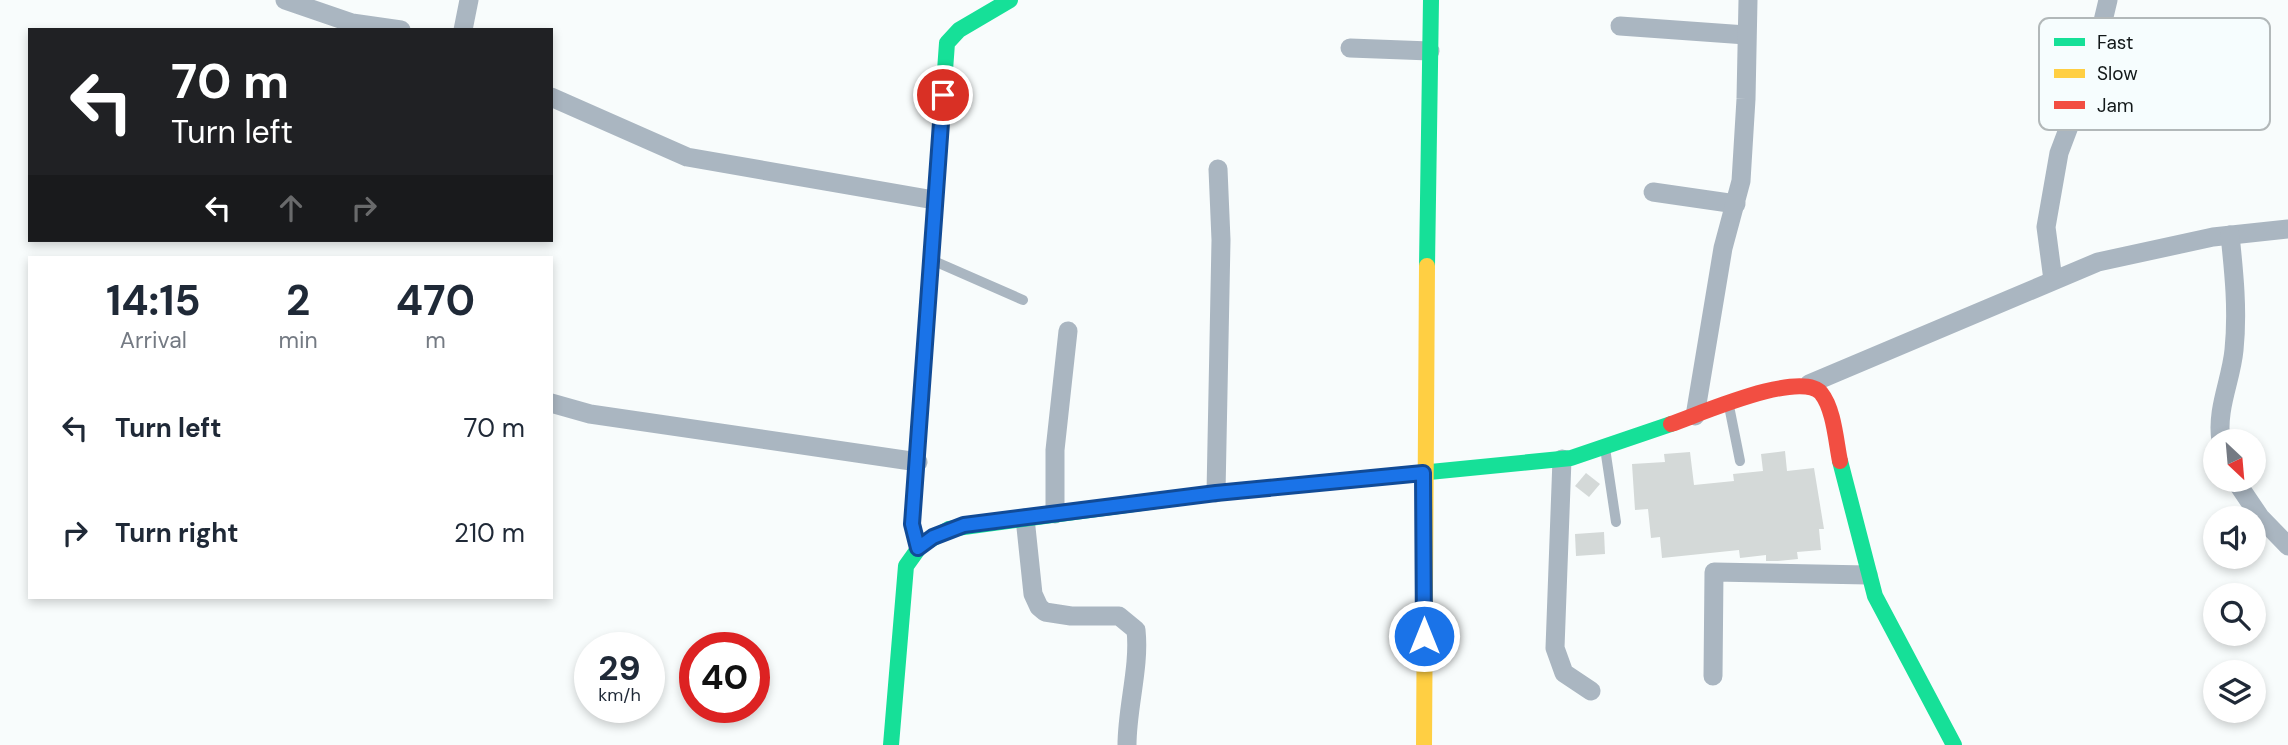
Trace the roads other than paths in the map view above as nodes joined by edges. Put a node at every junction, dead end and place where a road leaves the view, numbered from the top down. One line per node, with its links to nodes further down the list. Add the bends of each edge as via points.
1 (285, 0): 9 (street, via 352,23)
2 (469, 0): 10 (street)
3 (1010, 0): 18 (street, via 959,30 947,43)
4 (1431, 0): 13 (street)
5 (1748, 0): 11 (street)
6 (2108, 0): 7 (street)
7 (2104, 18)
8 (1620, 26): 11 (street)
9 (387, 28)
10 (463, 28)
11 (1746, 35): 19 (street, via 1744,150)
12 (1350, 48): 13 (street)
13 (1430, 51): 35 (street)
14 (553, 98): 18 (street, via 687,157)
15 (2068, 130): 23 (street, via 2046,227)
16 (1218, 169): 37 (street)
17 (1653, 192): 19 (street)
18 (934, 200): 22 (street)
19 (1736, 204): 29 (street, via 1723,248)
20 (2288, 229): 21 (street)
21 (2230, 235): 23 (street, via 2109,259); 30 (street, via 2236,329)
22 (930, 260): 24 (lane); 34 (street)
23 (2053, 280): 26 (street)
24 (1023, 300)
25 (1068, 331): 38 (street, via 1055,450)
26 (1809, 384): 28 (street, via 1778,388); 43 (street, via 1826,401)
27 (553, 404): 34 (street, via 590,414)
28 (1729, 405): 29 (street); 33 (lane)
29 (1695, 416): 31 (street)
30 (2221, 429)
31 (1605, 447): 32 (street); 40 (lane)
32 (1562, 459): 35 (street); 45 (street, via 1555,648 1564,673)
33 (1740, 461)
34 (918, 462): 42 (street, via 912,524)
35 (1423, 473): 37 (street); 48 (street)
36 (2243, 492): 41 (street)
37 (1216, 493): 38 (street)
38 (1055, 514): 39 (street)
39 (1025, 518): 42 (street, via 949,529); 47 (street, via 1032,594 1039,607 1071,616 1119,615 1136,630)
40 (1616, 522)
41 (2288, 546)
42 (918, 548): 46 (street, via 909,559 903,582)
43 (1868, 575): 44 (street, via 1714,572); 49 (street, via 1886,619)
44 (1713, 676)
45 (1591, 691)
46 (891, 745)
47 (1127, 745)
48 (1424, 745)
49 (1954, 745)

